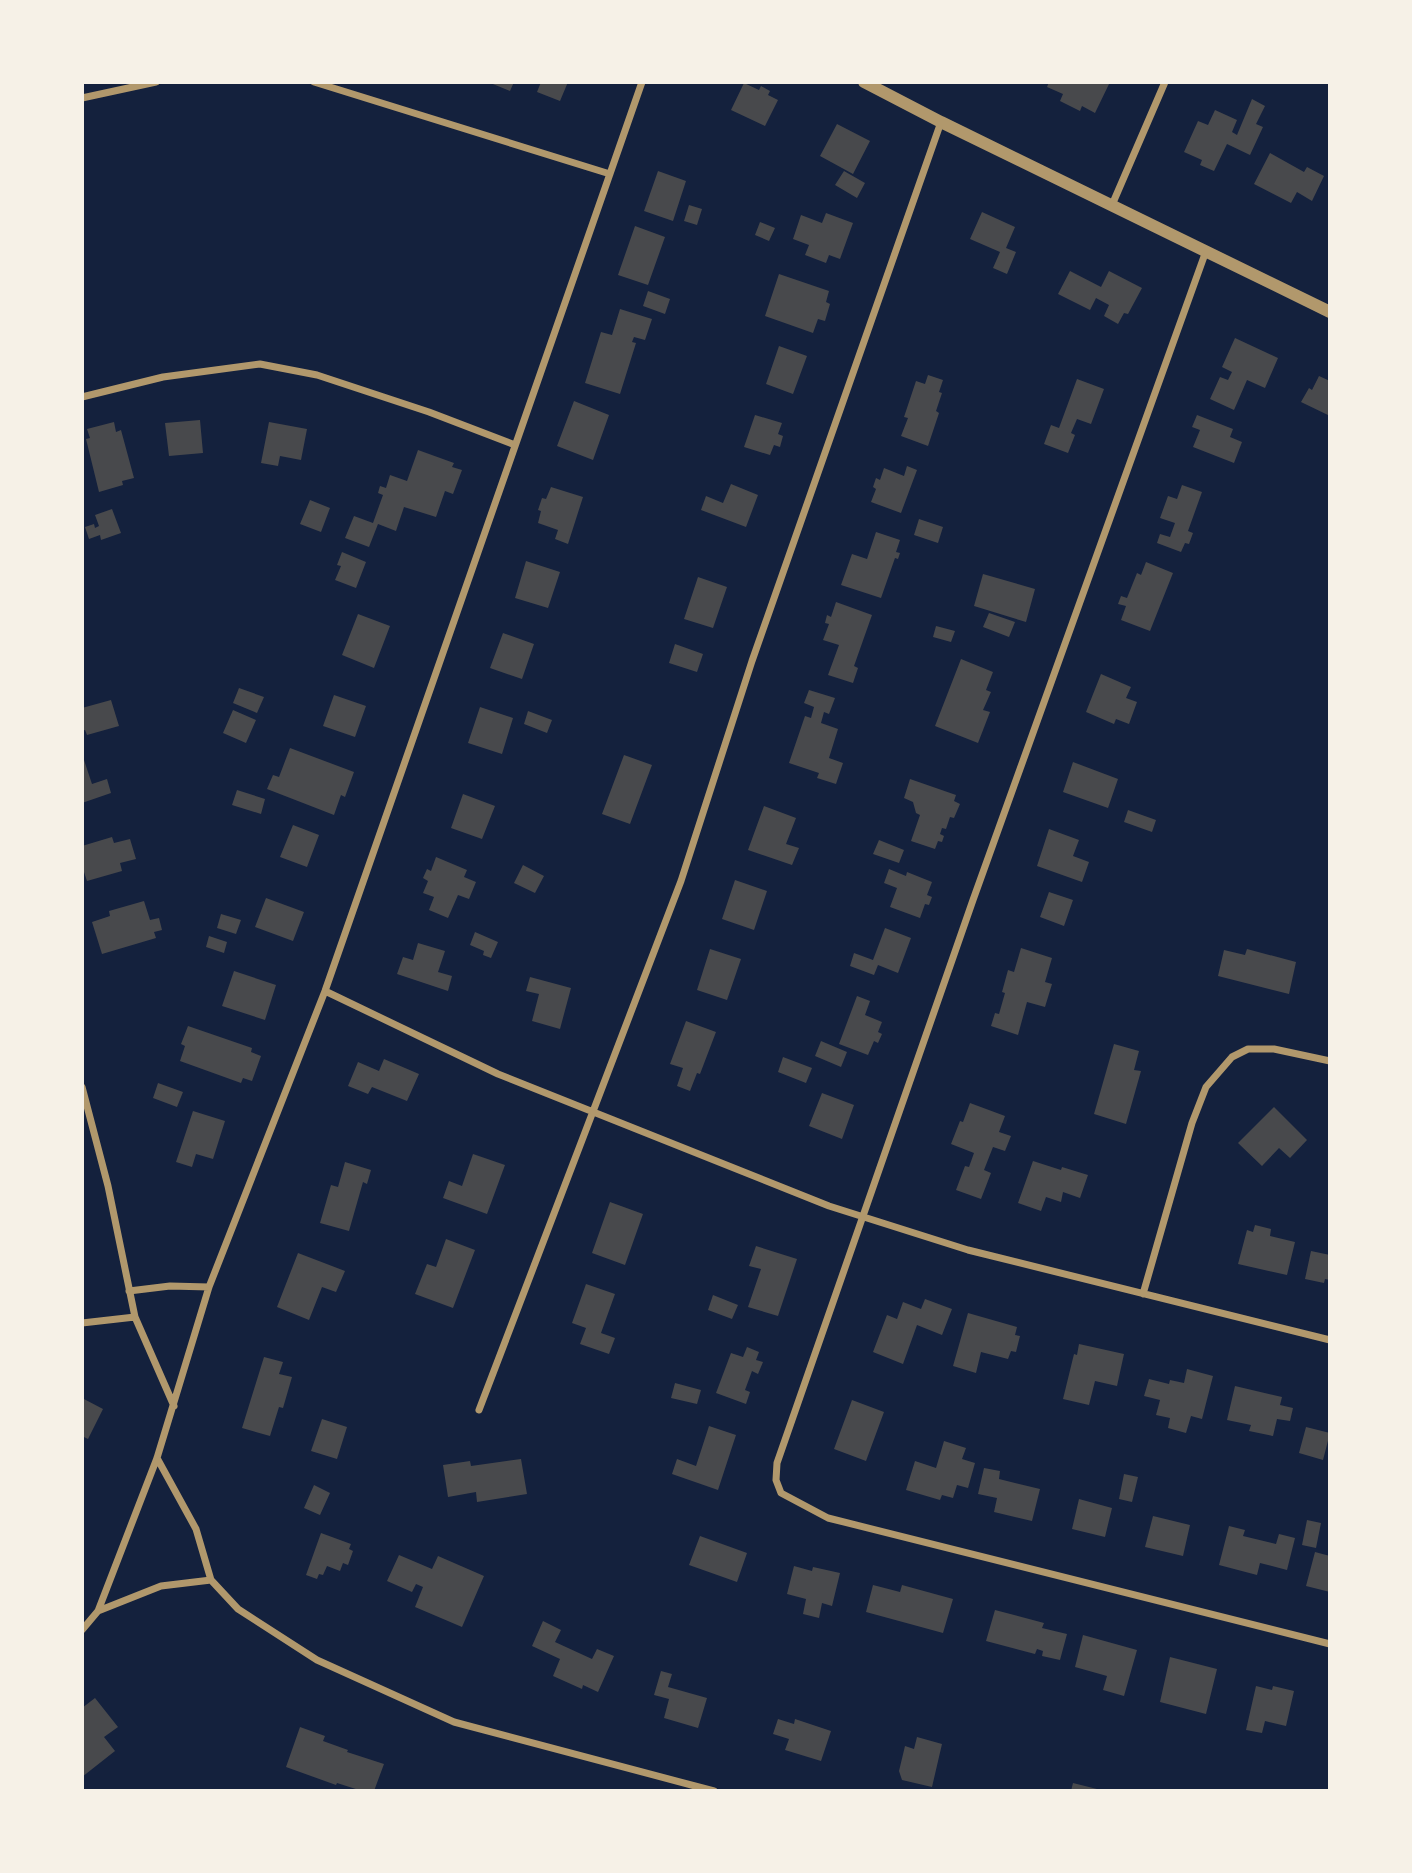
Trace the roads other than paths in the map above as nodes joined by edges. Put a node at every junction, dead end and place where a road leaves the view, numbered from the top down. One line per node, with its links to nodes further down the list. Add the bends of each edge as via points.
1 (156, 82): 6 (street)
2 (314, 82): 8 (street)
3 (642, 82): 8 (street)
4 (864, 82): 7 (street)
5 (1165, 82): 9 (street)
6 (82, 98)
7 (941, 122): 9 (street); 17 (street, via 752,661 681,881)
8 (610, 174): 13 (street)
9 (1112, 205): 10 (street)
10 (1206, 251): 11 (street); 18 (street)
11 (1330, 312)
12 (82, 397): 13 (street, via 163,377 260,364 317,375)
13 (515, 445): 14 (street)
14 (325, 991): 17 (street, via 498,1074); 19 (street)
15 (1330, 1061): 21 (street, via 1274,1049 1248,1049 1232,1057 1206,1087)
16 (82, 1087): 20 (street)
17 (593, 1112): 18 (street); 26 (street)
18 (864, 1217): 21 (street, via 968,1250); 31 (street, via 777,1462 781,1493 828,1518)
19 (209, 1287): 20 (street); 25 (street)
20 (129, 1291): 22 (street)
21 (1143, 1294): 24 (street)
22 (135, 1317): 23 (street); 25 (street)
23 (82, 1323)
24 (1330, 1340)
25 (174, 1406): 27 (street)
26 (479, 1410)
27 (157, 1458): 28 (street, via 196,1529); 29 (street)
28 (211, 1580): 29 (street, via 161,1586); 32 (street, via 238,1609 317,1660 454,1722)
29 (98, 1611): 30 (street)
30 (82, 1630)
31 (1330, 1644)
32 (714, 1791)

